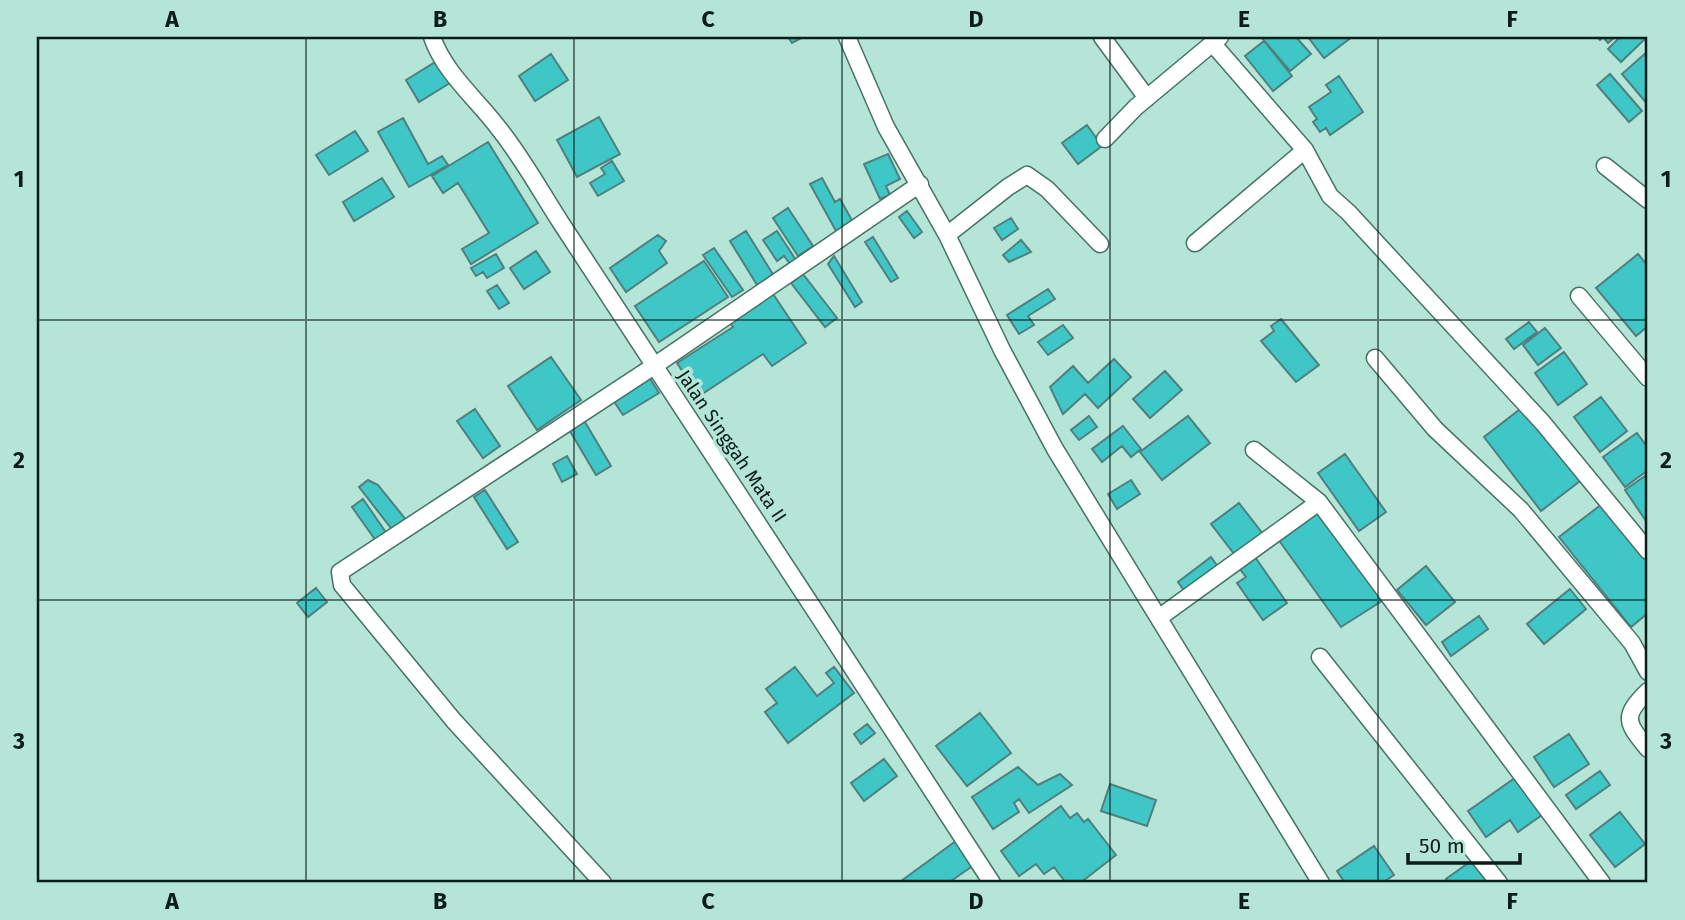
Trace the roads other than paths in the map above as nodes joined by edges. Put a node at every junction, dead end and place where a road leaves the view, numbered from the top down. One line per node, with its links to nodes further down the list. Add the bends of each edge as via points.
1 (432, 37): 16 (street, Jalan Singgah Mata II, via 439,57 501,130)
2 (847, 37): 9 (street)
3 (1102, 37): 5 (street)
4 (1217, 40): 5 (street); 7 (street)
5 (1147, 98): 6 (street)
6 (1105, 139)
7 (1305, 150): 12 (street); 20 (street, via 1330,196 1543,423)
8 (1605, 166): 10 (street)
9 (912, 188): 11 (street); 16 (street)
10 (1648, 200)
11 (947, 235): 13 (street, via 1027,176 1047,189); 21 (street, via 1055,449)
12 (1195, 243)
13 (1100, 244)
14 (1579, 296): 17 (street)
15 (1375, 358): 23 (street, via 1435,429 1521,510 1632,643)
16 (653, 366): 26 (street, via 340,572 342,585 454,722); 27 (street, Jalan Singgah Mata II)
17 (1648, 378)
18 (1254, 450): 19 (street)
19 (1319, 502): 21 (street); 30 (street)
20 (1648, 551)
21 (1160, 617): 28 (street)
22 (1320, 657): 29 (street)
23 (1648, 672)
24 (1648, 691): 25 (street, via 1628,717 1628,724)
25 (1648, 749)
26 (603, 883)
27 (992, 883)
28 (1321, 883)
29 (1499, 883)
30 (1602, 883)

